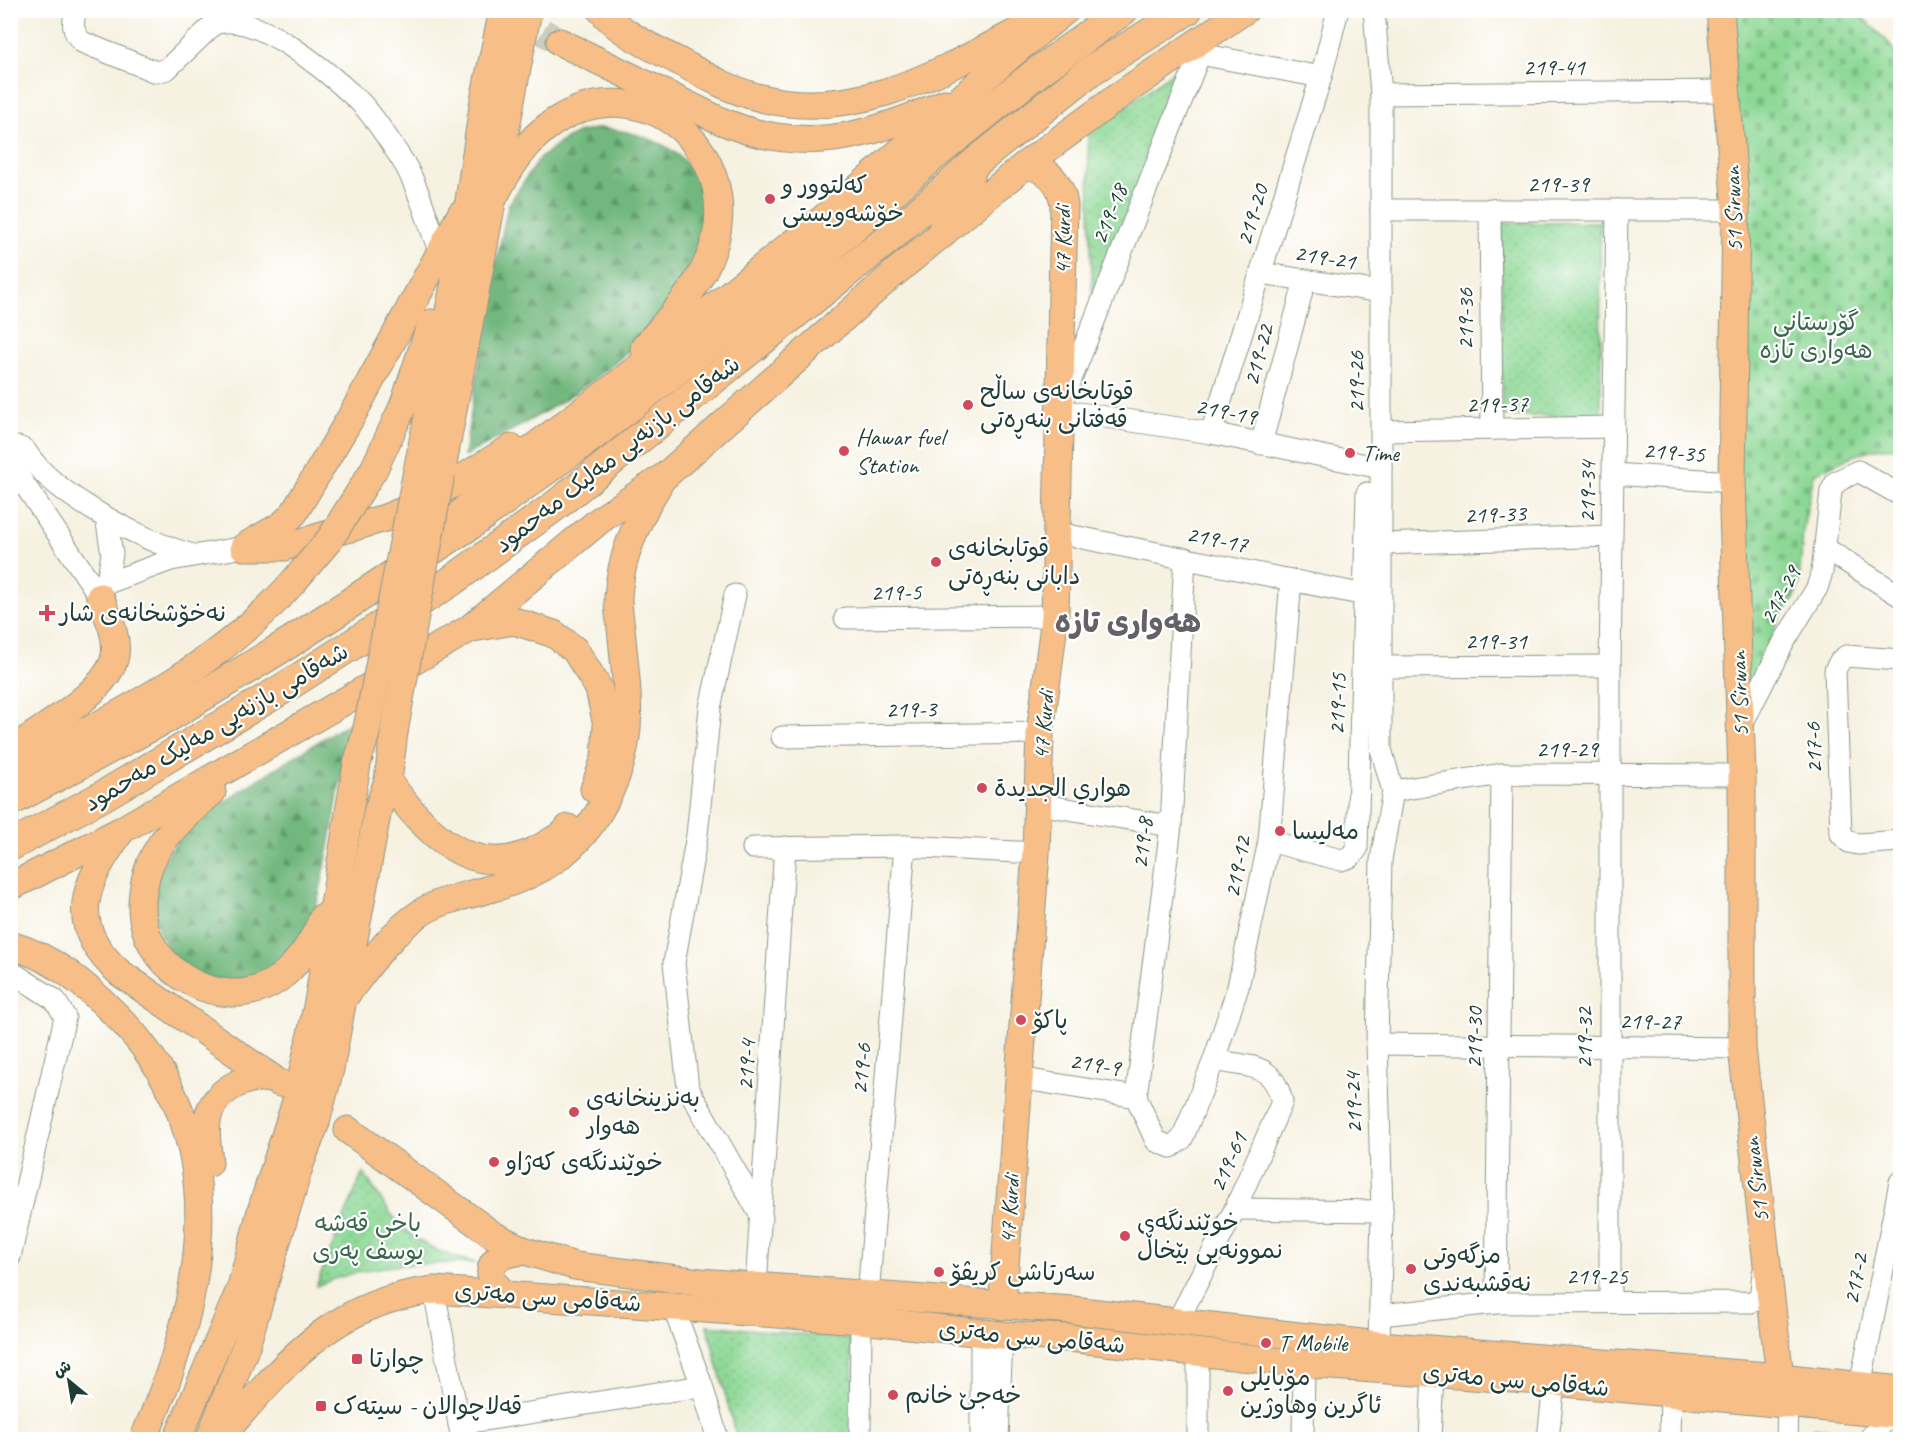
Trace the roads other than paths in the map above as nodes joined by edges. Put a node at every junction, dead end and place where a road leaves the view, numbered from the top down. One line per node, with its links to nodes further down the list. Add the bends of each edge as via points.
1 (76, 10): 27 (street, via 74,32 82,42 156,72 167,69 222,21 278,36 360,101 405,165)
2 (528, 10): 21 (main road)
3 (602, 10): 4 (main road, via 644,41 740,92 782,103 809,105 834,104 901,89 941,72)
4 (1056, 10)
5 (1066, 10): 17 (main road)
6 (1123, 10): 55 (highway, شەقامی بازنەیی مەلیک مەحمود, via 1025,81 809,266 596,433)
7 (1187, 10): 19 (highway, شەقامی بازنەیی مەلیک مەحمود, via 1090,71)
8 (1245, 10): 14 (main road)
9 (1338, 10): 15 (street, 219-20)
10 (1374, 10): 18 (street, 219-26)
11 (1720, 10): 16 (main road, 51 Sirwan)
12 (499, 18): 21 (main road, via 484,100)
13 (560, 42): 17 (main road, via 744,131 790,139 814,141 856,136 904,121)
14 (1203, 45): 15 (street); 20 (main road); 32 (street, 219-18)
15 (1320, 77): 28 (street, 219-20)
16 (1728, 91): 18 (street, 219-41); 25 (main road, 51 Sirwan)
17 (968, 93): 31 (main road, via 825,217)
18 (1381, 94): 23 (street, 219-26)
19 (976, 162): 26 (highway); 84 (highway, شەقامی بازنەیی مەلیک مەحمود, via 888,239 564,498 450,582 284,688 101,797)
20 (1025, 165): 26 (main road); 32 (main road, 47 Kurdi, via 1049,174 1063,196)
21 (481, 200): 27 (main road); 31 (main road, via 542,131 585,108 643,107 678,124 705,156 719,192 713,249 691,289); 42 (main road)
22 (1490, 209): 23 (street, 219-39); 24 (street, 219-39); 35 (street, 219-36)
23 (1381, 210): 30 (street, 219-26)
24 (1617, 210): 25 (street, 219-39); 34 (street, 219-34)
25 (1736, 210): 45 (main road, 51 Sirwan)
26 (940, 234): 44 (main road)
27 (449, 257): 42 (main road); 51 (main road, via 294,513 282,525); 72 (main road, bridge, via 442,294 404,404 374,469 335,532 272,607 192,669 121,713)
28 (1261, 273): 29 (street, 219-21); 37 (street, 219-20)
29 (1305, 280): 30 (street, 219-21); 38 (street, 219-22)
30 (1381, 292): 36 (street, 219-26)
31 (614, 387): 33 (main road)
32 (1059, 410): 37 (street, 219-19); 48 (main road, 47 Kurdi)
33 (572, 416): 51 (main road, via 420,504 385,518 284,547); 55 (main road, via 489,485)
34 (1613, 427): 35 (street, 219-37); 43 (street, 219-34)
35 (1492, 429): 36 (street, 219-37)
36 (1381, 431): 41 (street, 219-26)
37 (1211, 433): 38 (street, 219-19)
38 (1261, 444): 41 (street, 219-19)
39 (10, 451): 47 (street, via 18,447 25,450 60,486)
40 (10, 463): 57 (street)
41 (1374, 466): 50 (street, 219-26); 59 (street, 219-15)
42 (429, 473): 76 (main road, bridge); 90 (main road, bridge, via 357,764)
43 (1613, 474): 45 (street, 219-35); 49 (street, 219-34)
44 (664, 476): 63 (main road, via 600,520); 94 (main road, via 642,511 626,550 618,598 630,726 621,768 604,802 580,840 538,872 442,902 395,932)
45 (1732, 482): 67 (main road, 51 Sirwan)
46 (1900, 495): 52 (street, 217-29, via 1857,471 1836,482 1831,491)
47 (106, 517): 53 (street, via 149,540); 57 (street, via 112,547)
48 (1058, 533): 54 (street, 219-17); 61 (main road, 47 Kurdi)
49 (1611, 536): 50 (street, 219-33); 65 (street, 219-34)
50 (1381, 544): 66 (street, 219-26)
51 (244, 547): 53 (street)
52 (1825, 548): 60 (street); 67 (street, 217-29, via 1817,588)
53 (193, 555): 57 (street, via 150,566)
54 (1185, 558): 56 (street, 219-17); 80 (street, 219-8)
55 (413, 562): 78 (highway, شەقامی بازنەیی مەلیک مەحمود, via 168,717)
56 (1291, 580): 59 (street, 219-17); 82 (street, 219-12)
57 (100, 589): 70 (main road, via 114,634 116,654 110,670 94,689)
58 (735, 595): 107 (street, via 710,708 697,835 674,963 688,1088)
59 (1365, 595): 82 (street, 219-15, via 1357,849 1341,860)
60 (1900, 596)
61 (1055, 616): 62 (street, 219-5); 68 (main road, 47 Kurdi)
62 (845, 618)
63 (469, 629): 71 (main road); 76 (main road, via 514,621 554,634 575,650 599,689 607,725 604,758 592,796 564,834 528,854 506,860 473,858 427,829)
64 (1900, 660): 83 (street, 217-6, via 1846,656 1835,670 1841,834 1858,844)
65 (1610, 666): 66 (street, 219-31); 74 (street, 219-34)
66 (1381, 667): 77 (street, 219-26, via 1382,749)
67 (1740, 728): 75 (main road, 51 Sirwan)
68 (1040, 733): 69 (street, 219-3); 79 (main road, 47 Kurdi)
69 (782, 736)
70 (10, 751)
71 (252, 757): 81 (main road); 90 (main road, via 170,832 150,864 143,892 143,918 149,937 170,969 195,985 223,993 269,984 287,971 314,940)
72 (10, 771)
73 (1502, 774): 74 (street, 219-29); 77 (street, 219-29); 96 (street, 219-30)
74 (1610, 774): 75 (street, 219-29); 97 (street, 219-32)
75 (1742, 775): 98 (main road, 51 Sirwan)
76 (388, 781): 94 (main road, via 378,809)
77 (1393, 791): 89 (street, 219-26)
78 (10, 801)
79 (1037, 804): 80 (street); 88 (main road, 47 Kurdi)
80 (1171, 826): 101 (street, 219-8)
81 (120, 831): 91 (main road); 138 (main road, via 94,870 87,890 87,916 101,954 120,973 276,1081 252,1079 230,1088 207,1117 213,1251)
82 (1269, 841): 99 (street, 219-12, via 1238,987)
83 (1900, 845)
84 (10, 846)
85 (905, 846): 86 (street); 88 (street); 118 (street, 219-6)
86 (785, 847): 87 (street); 107 (street, 219-4)
87 (753, 848)
88 (1036, 853): 100 (main road, 47 Kurdi)
89 (1382, 860): 95 (street, 219-24)
90 (338, 883): 138 (main road, via 298,1095 241,1287)
91 (10, 887)
92 (10, 945): 139 (main road, via 73,976 127,1026 169,1086 191,1139 198,1211 190,1301 177,1358)
93 (19, 976): 110 (street, via 60,1005 64,1024)
94 (342, 1001): 140 (main road, via 316,1122 246,1346)
95 (1377, 1044): 96 (street, 219-27); 106 (street, 219-24)
96 (1499, 1045): 97 (street, 219-27); 115 (street, 219-30)
97 (1610, 1046): 98 (street, 219-27); 114 (street, 219-32)
98 (1742, 1048): 108 (main road, 51 Sirwan)
99 (1214, 1060): 103 (street, 219-12, via 1182,1139); 105 (street, 219-61, via 1268,1072 1278,1084 1282,1102)
100 (1018, 1078): 101 (street, 219-9); 117 (main road, 47 Kurdi)
101 (1136, 1096): 103 (street, 219-9, via 1156,1141)
102 (348, 1130): 109 (main road, شەقامی سی مەتری, via 478,1226)
103 (1171, 1147)
104 (1900, 1182): 133 (street, 217-2)
105 (1235, 1209): 106 (street); 122 (street, 219-61)
106 (1382, 1211): 120 (street, 219-24)
107 (762, 1218): 111 (street, 219-4)
108 (1764, 1245): 114 (street, 219-25, via 1760,1299); 130 (main road, 51 Sirwan)
109 (525, 1251): 111 (main road, شەقامی سی مەتری, via 575,1266); 113 (main road, via 506,1252 494,1261 492,1282)
110 (10, 1257)
111 (756, 1286): 118 (main road, شەقامی سی مەتری)
112 (434, 1290): 113 (main road, شەقامی سی مەتری); 137 (street); 141 (main road, شەقامی سی مەتری, via 390,1298 352,1313 328,1328 281,1369)
113 (504, 1293): 116 (main road, شەقامی سی مەتری)
114 (1610, 1301): 115 (street, 219-25)
115 (1496, 1303): 120 (street, 219-25)
116 (673, 1306): 118 (main road, شەقامی سی مەتری); 132 (street)
117 (1002, 1306): 118 (main road, شەقامی سی مەتری); 119 (main road, شەقامی سی مەتری)
118 (865, 1308): 123 (main road, شەقامی سی مەتری); 143 (street, 219-6)
119 (1072, 1310): 121 (main road, شەقامی سی مەتری); 124 (main road, via 1082,1325)
120 (1380, 1315): 125 (street, 219-24)
121 (1143, 1318): 122 (main road, شەقامی سی مەتری); 126 (main road, via 1132,1325 1130,1332 1135,1344)
122 (1177, 1322): 125 (main road, شەقامی سی مەتری)
123 (992, 1334): 124 (main road, شەقامی سی مەتری); 144 (street); 145 (street)
124 (1069, 1338): 126 (main road, شەقامی سی مەتری)
125 (1379, 1345): 130 (main road, شەقامی سی مەتری)
126 (1141, 1347): 127 (main road, شەقامی سی مەتری)
127 (1198, 1352): 128 (main road, شەقامی سی مەتری); 146 (street)
128 (1304, 1364): 129 (main road, شەقامی سی مەتری); 147 (street)
129 (1433, 1372): 131 (main road, شەقامی سی مەتری); 148 (street)
130 (1780, 1377): 133 (main road, شەقامی سی مەتری)
131 (1554, 1382): 134 (main road, شەقامی سی مەتری); 149 (street)
132 (702, 1386): 137 (street); 142 (street)
133 (1860, 1386): 136 (main road, شەقامی سی مەتری)
134 (1671, 1393): 135 (main road, شەقامی سی مەتری); 150 (street)
135 (1788, 1405): 136 (main road, شەقامی سی مەتری); 151 (street)
136 (1898, 1411): 152 (street)
137 (460, 1432)
138 (179, 1436)
139 (143, 1440)
140 (210, 1440)
141 (218, 1440)
142 (718, 1440)
143 (860, 1440)
144 (981, 1440)
145 (998, 1440)
146 (1198, 1440)
147 (1303, 1440)
148 (1430, 1440)
149 (1548, 1440)
150 (1671, 1440)
151 (1787, 1440)
152 (1868, 1440)

